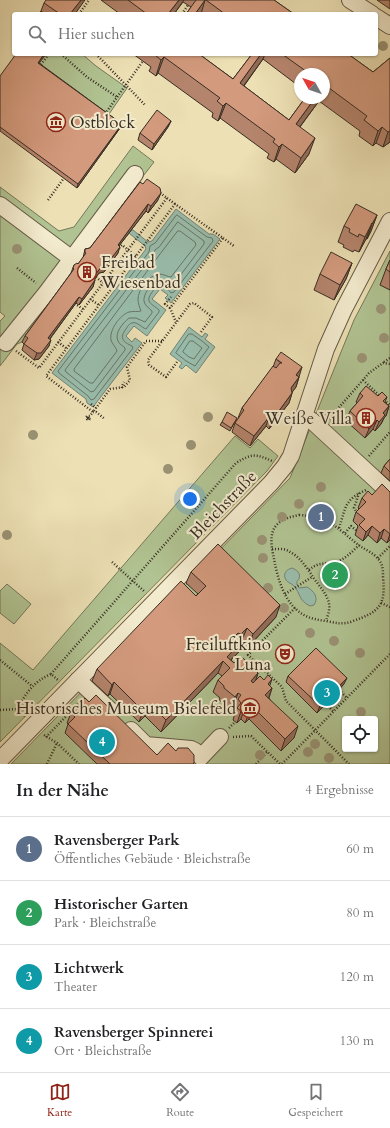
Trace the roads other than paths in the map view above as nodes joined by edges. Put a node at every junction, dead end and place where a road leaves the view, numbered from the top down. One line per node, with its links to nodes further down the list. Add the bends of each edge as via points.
1 (350, 0): 2 (street)
2 (369, 12)
3 (378, 18): 4 (street)
4 (390, 26)
5 (135, 174): 8 (street)
6 (0, 205): 8 (street)
7 (390, 221): 10 (street, Bleichstraße, via 335,329 319,368)
8 (72, 259): 9 (street)
9 (10, 346)
10 (304, 417): 11 (street, via 311,420); 12 (street, Bleichstraße, via 291,456 272,483)
11 (389, 492)
12 (73, 685): 13 (street, via 91,692 146,745 191,750 201,757); 14 (street, Bleichstraße)
13 (220, 737)
14 (0, 760)

